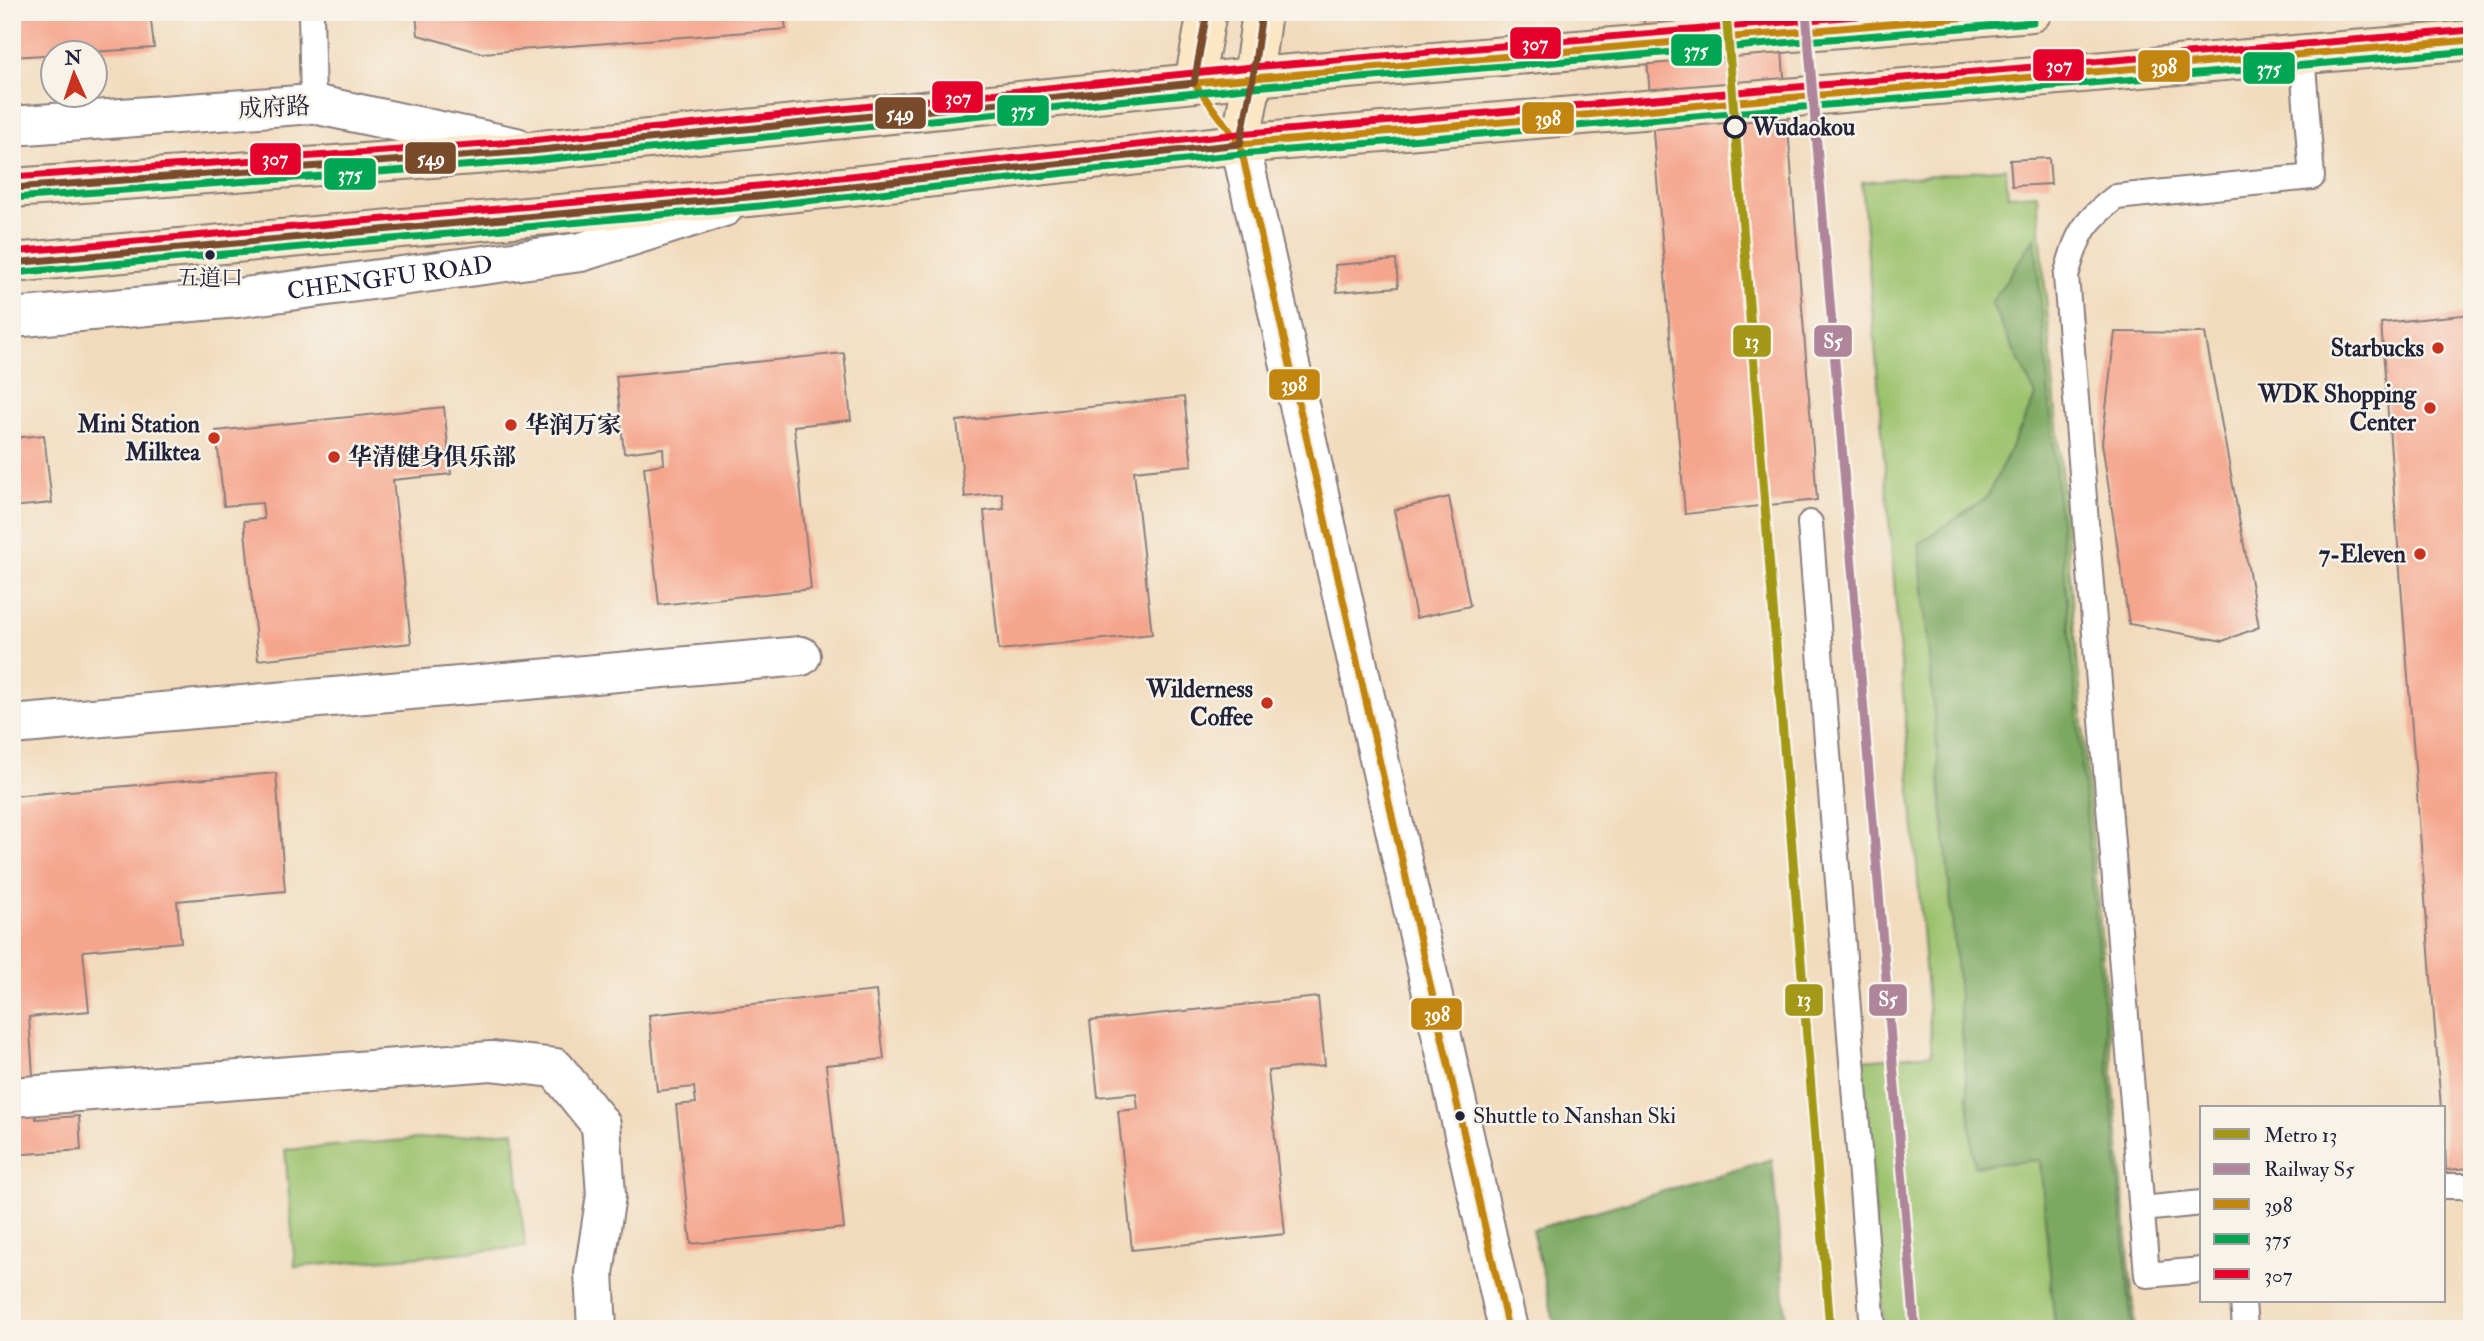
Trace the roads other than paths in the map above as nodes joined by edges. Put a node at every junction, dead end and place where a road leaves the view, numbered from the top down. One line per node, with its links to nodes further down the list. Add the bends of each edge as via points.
1 (311, 12): 9 (lane)
2 (1207, 12): 8 (main road)
3 (1262, 12): 7 (main road)
4 (2032, 12): 7 (main road)
5 (2472, 40): 6 (main road, CHENGFU ROAD)
6 (2302, 54): 11 (main road, CHENGFU ROAD); 24 (lane, via 2312,177 2116,197 2095,213 2076,240 2066,276)
7 (1253, 77): 8 (main road); 11 (main road)
8 (1194, 83): 11 (main road); 12 (main road)
9 (313, 104): 10 (street, 成府路); 12 (street, 成府路)
10 (12, 126)
11 (1240, 144): 14 (main road, CHENGFU ROAD); 28 (street)
12 (531, 151): 13 (main road)
13 (12, 188)
14 (759, 196): 15 (main road, CHENGFU ROAD); 16 (street, CHENGFU ROAD, via 581,252 237,298)
15 (12, 263)
16 (12, 318)
17 (1810, 523): 29 (lane)
18 (801, 656): 19 (street)
19 (12, 725)
20 (12, 1097): 27 (street, via 491,1061 555,1068 601,1125 606,1195 594,1273)
21 (2446, 1186): 22 (lane)
22 (2472, 1186)
23 (2200, 1203): 24 (lane)
24 (2142, 1209): 25 (lane, via 2147,1275)
25 (2200, 1270)
26 (2243, 1302): 30 (lane)
27 (597, 1329)
28 (1508, 1329)
29 (1873, 1329)
30 (2245, 1329)

